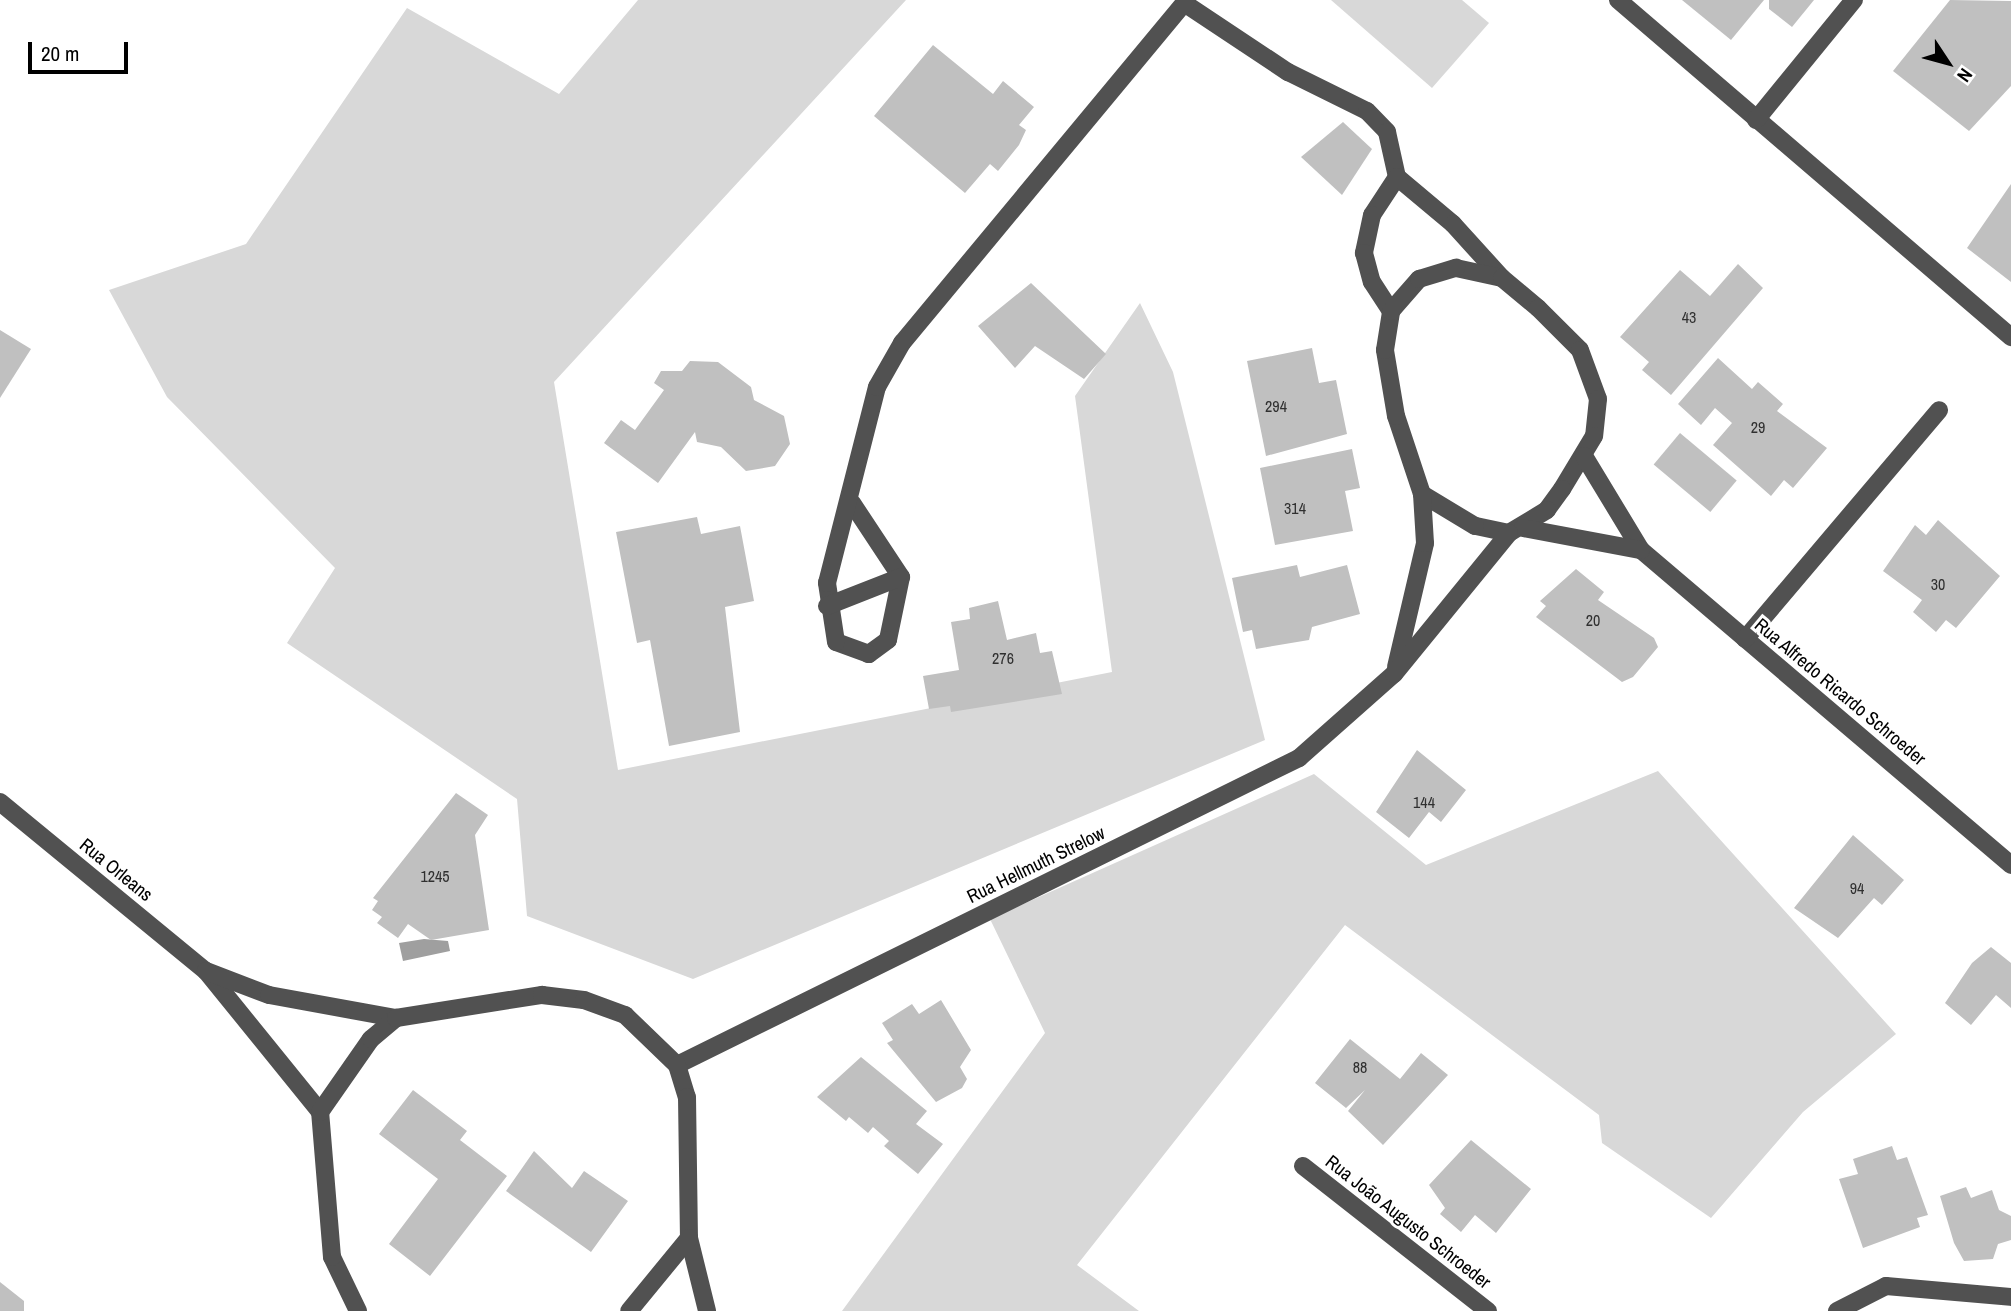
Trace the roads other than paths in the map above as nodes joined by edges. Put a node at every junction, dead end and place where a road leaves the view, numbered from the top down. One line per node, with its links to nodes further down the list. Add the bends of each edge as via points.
1 (1618, 0): 4 (street)
2 (1854, 0): 4 (street)
3 (1186, 1): 5 (street, via 1289,72 1367,111 1387,132); 12 (street, via 902,342 860,431)
4 (1756, 120): 8 (street)
5 (1396, 177): 6 (street, via 1453,224); 7 (street, via 1372,215 1364,253 1372,282)
6 (1502, 278): 7 (street, via 1456,268 1419,279); 10 (street, via 1580,350 1598,399 1594,436)
7 (1391, 311): 11 (street, via 1385,350 1396,416)
8 (2011, 337)
9 (1939, 410): 17 (street)
10 (1584, 456): 13 (street, via 1547,510); 14 (street, Rua Alfredo Ricardo Schroeder)
11 (1422, 494): 13 (street, via 1475,526); 18 (street, via 1425,543)
12 (852, 503): 15 (street); 16 (street, via 830,558)
13 (1516, 530): 14 (street, Rua Alfredo Ricardo Schroeder); 18 (street, Rua Hellmuth Strelow)
14 (1641, 550): 17 (street, Rua Alfredo Ricardo Schroeder)
15 (901, 577): 16 (street); 16 (street, via 888,640 869,653 836,642)
16 (827, 606)
17 (1745, 639): 20 (street, Rua Alfredo Ricardo Schroeder)
18 (1394, 674): 23 (street, Rua Hellmuth Strelow, via 1299,758)
19 (0, 802): 21 (street, Rua Orleans)
20 (2011, 865)
21 (206, 971): 22 (street, Rua Orleans, via 280,998); 24 (street, Rua Orleans)
22 (396, 1018): 23 (street, via 498,998 581,999 625,1015); 24 (street, via 371,1039)
23 (677, 1065): 26 (street, via 687,1097)
24 (320, 1112): 28 (street, via 332,1257)
25 (1303, 1166): 31 (street, Rua João Augusto Schroeder)
26 (689, 1238): 29 (street); 30 (street)
27 (2011, 1297): 32 (street, via 1886,1286)
28 (358, 1311)
29 (629, 1311)
30 (707, 1311)
31 (1488, 1311)
32 (1837, 1311)

